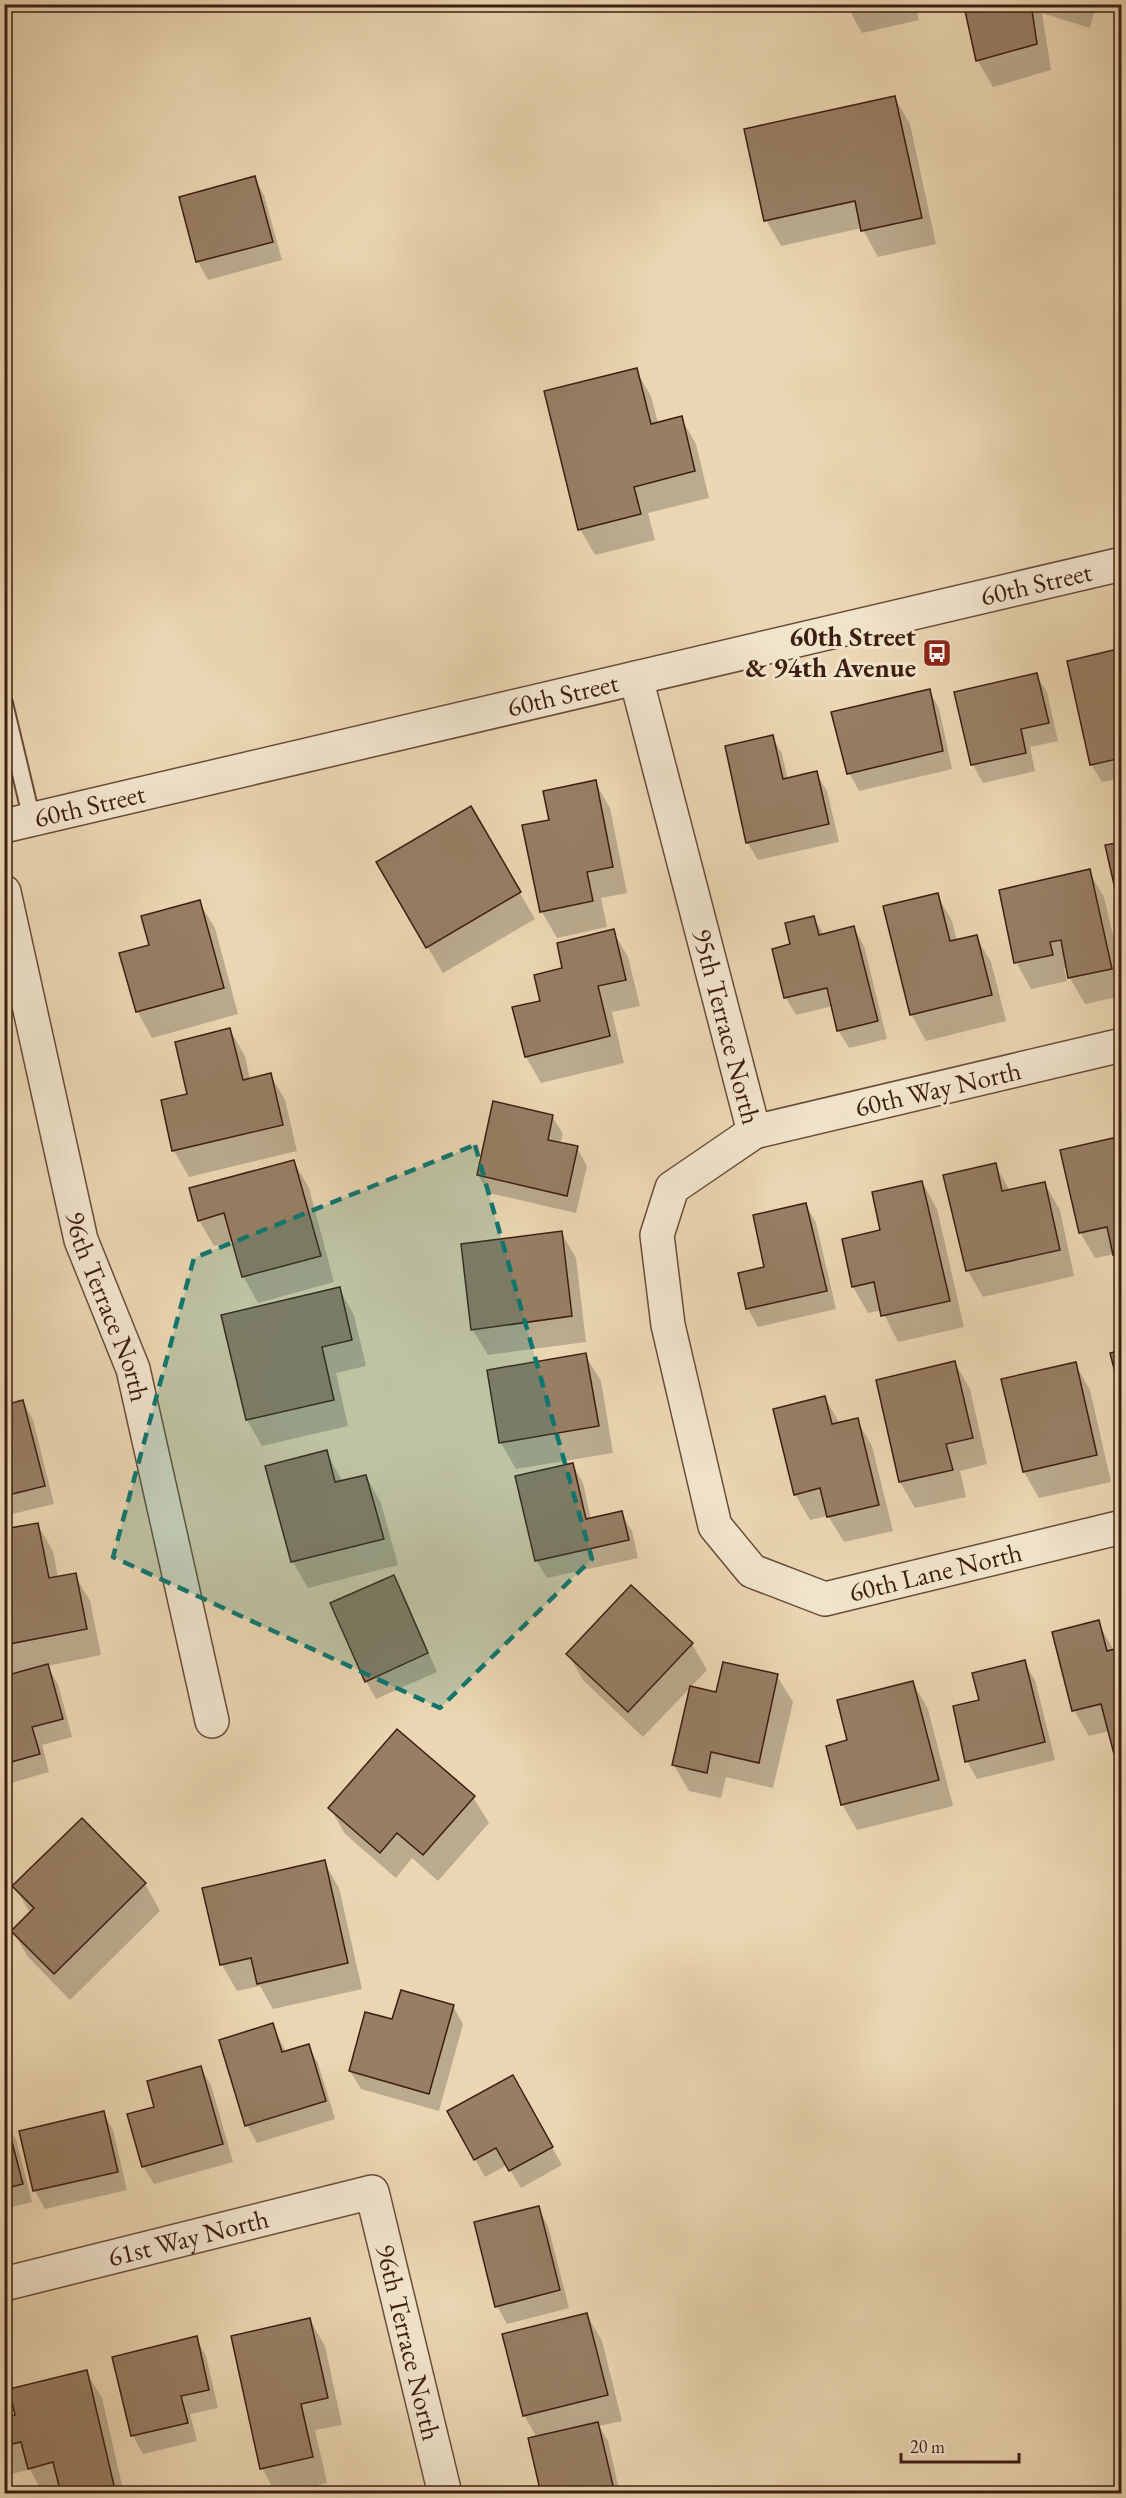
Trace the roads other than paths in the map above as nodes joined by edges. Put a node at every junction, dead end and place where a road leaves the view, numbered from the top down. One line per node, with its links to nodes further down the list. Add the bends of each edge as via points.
1 (1122, 564): 2 (street, 60th Street)
2 (636, 678): 4 (street, 60th Street); 7 (street, 95th Terrace North)
3 (4, 703): 4 (lane)
4 (18, 823)
5 (4, 892): 10 (street, 96th Terrace North, via 81,1240 134,1369)
6 (1122, 1045): 7 (street, 60th Way North)
7 (754, 1132): 9 (street, 95th Terrace North, via 672,1188 657,1235 668,1325 715,1526)
8 (1122, 1527): 9 (street, 60th Lane North, via 825,1599)
9 (752, 1571)
10 (212, 1721)
11 (372, 2192): 12 (street, 61st Way North); 13 (street, 96th Terrace North)
12 (4, 2284)
13 (445, 2493)

